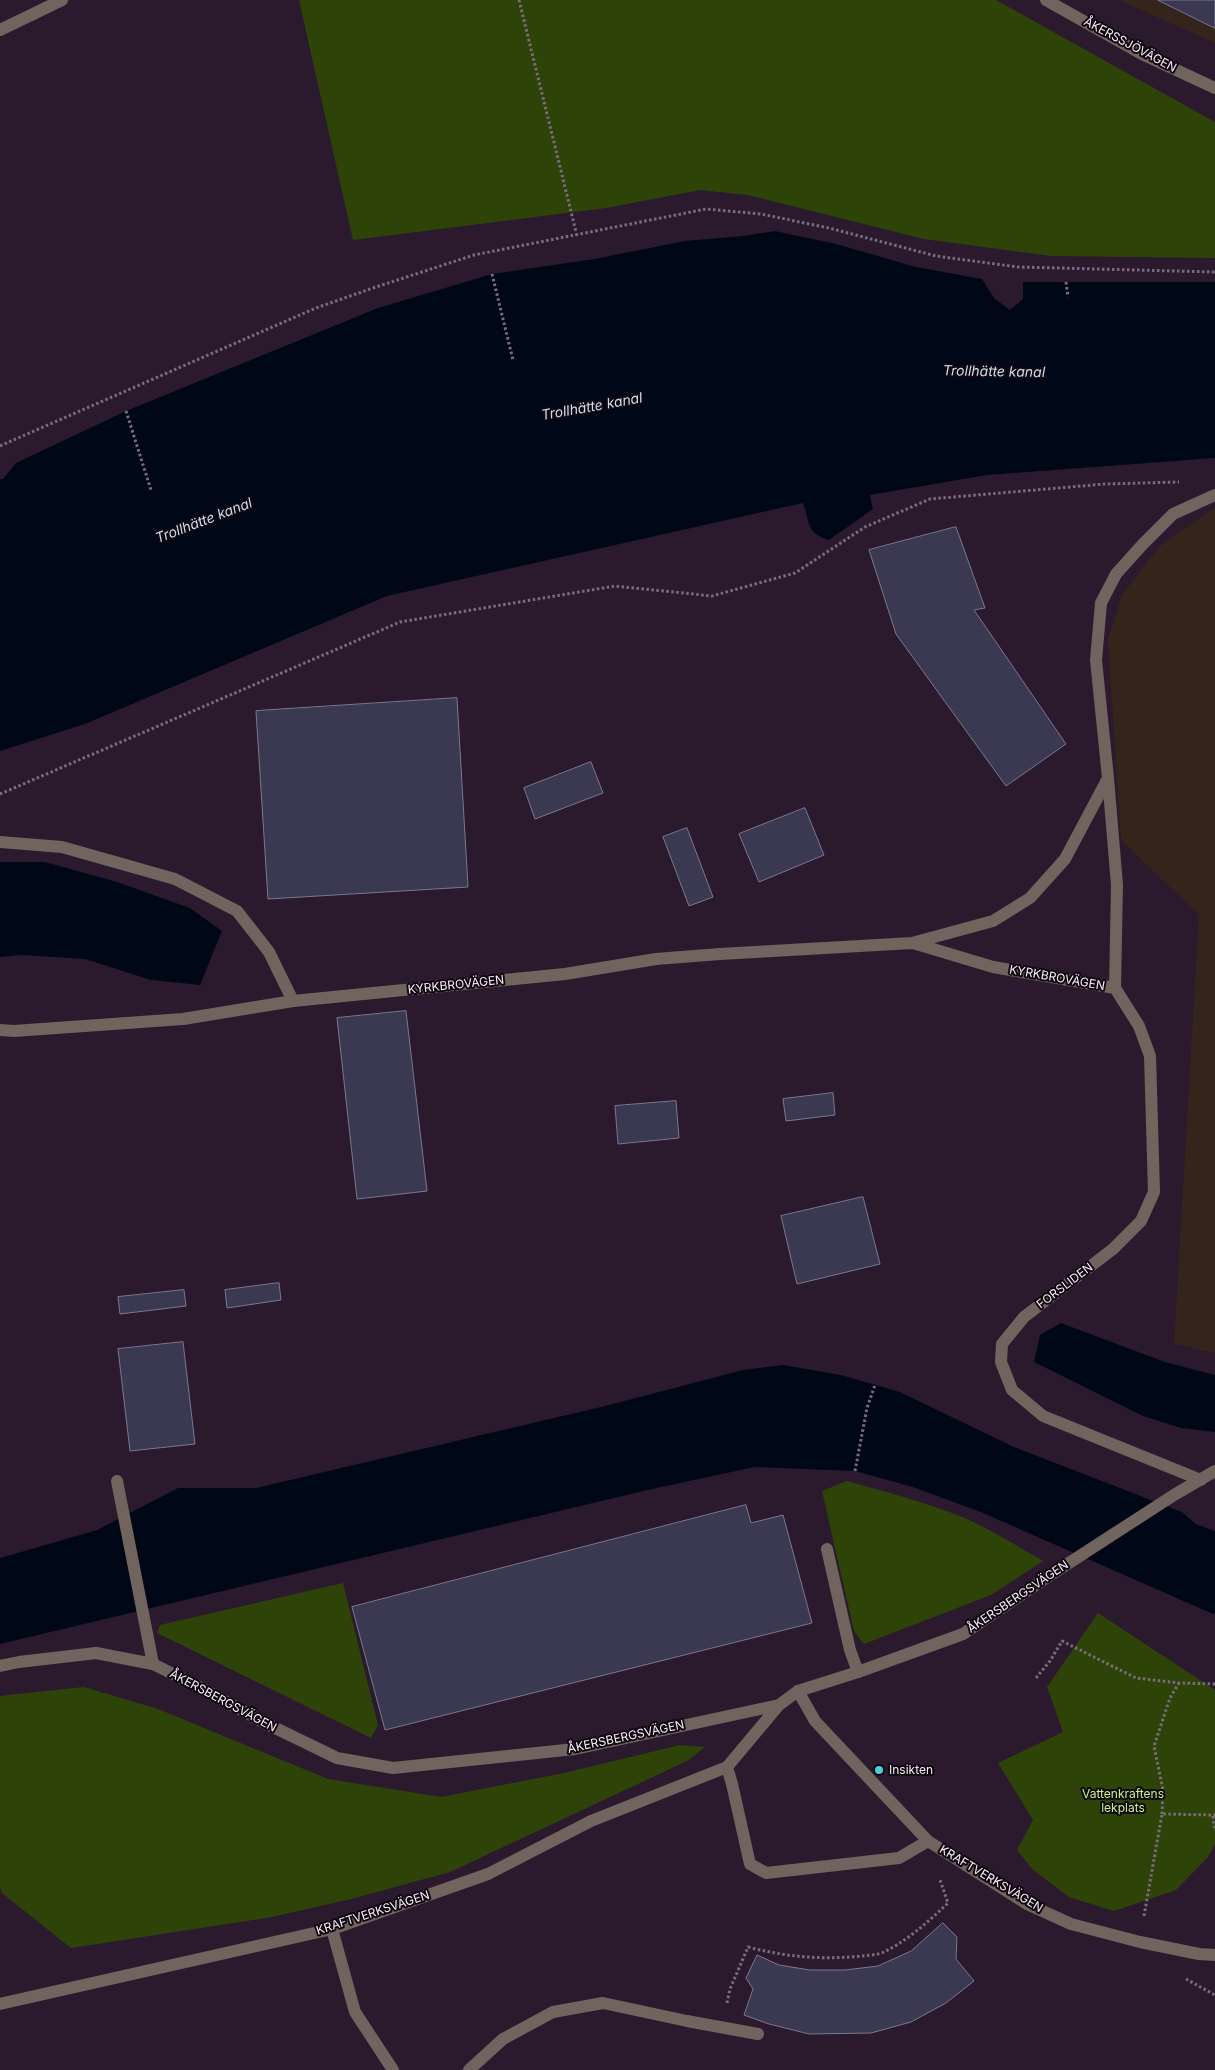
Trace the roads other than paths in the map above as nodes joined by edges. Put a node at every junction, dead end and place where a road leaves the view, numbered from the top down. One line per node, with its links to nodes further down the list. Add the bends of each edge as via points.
1 (62, 0): 3 (street)
2 (1046, 0): 4 (street, ÅKERSSJÖVÄGEN, via 1142,54)
3 (0, 30)
4 (1215, 88)
5 (1212, 496): 6 (street, KYRKBROVÄGEN, via 1173,514 1116,574 1101,604 1096,660)
6 (1108, 778): 8 (street, KYRKBROVÄGEN, via 1064,859 1030,898 993,921); 9 (street, KYRKBROVÄGEN, via 1117,885)
7 (0, 842): 10 (street, via 62,847 175,879 237,911 269,952)
8 (912, 943): 9 (street, KYRKBROVÄGEN, via 993,967); 10 (street, KYRKBROVÄGEN, via 656,959 565,974)
9 (1115, 988): 13 (street, FORSLIDEN, via 1139,1026 1150,1056 1154,1192 1141,1221 1112,1249 1024,1317 1002,1344 1001,1362 1012,1390 1043,1416)
10 (293, 1001): 11 (street, KYRKBROVÄGEN, via 183,1019)
11 (0, 1030)
12 (1215, 1471): 13 (street, ÅKERSBERGSVÄGEN)
13 (1200, 1480): 18 (street, ÅKERSBERGSVÄGEN, via 963,1634)
14 (117, 1481): 16 (street)
15 (827, 1549): 18 (street)
16 (153, 1664): 17 (street, ÅKERSBERGSVÄGEN, via 96,1653); 20 (street, ÅKERSBERGSVÄGEN, via 337,1758 393,1768 575,1749)
17 (0, 1666)
18 (858, 1672): 19 (street, ÅKERSBERGSVÄGEN)
19 (798, 1691): 20 (street, ÅKERSBERGSVÄGEN); 22 (street, via 815,1721)
20 (779, 1705): 21 (street, KRAFTVERKSVÄGEN)
21 (727, 1767): 22 (street, KRAFTVERKSVÄGEN, via 750,1864 766,1873 899,1858); 23 (street, KRAFTVERKSVÄGEN, via 592,1821 488,1874)
22 (928, 1841): 24 (street, KRAFTVERKSVÄGEN, via 1027,1904 1071,1924 1140,1942)
23 (332, 1929): 25 (street, KRAFTVERKSVÄGEN); 27 (street, via 356,2012)
24 (1215, 1955)
25 (0, 2004)
26 (758, 2034): 28 (street, via 603,2003 553,2012 503,2039)
27 (393, 2070)
28 (469, 2070)

